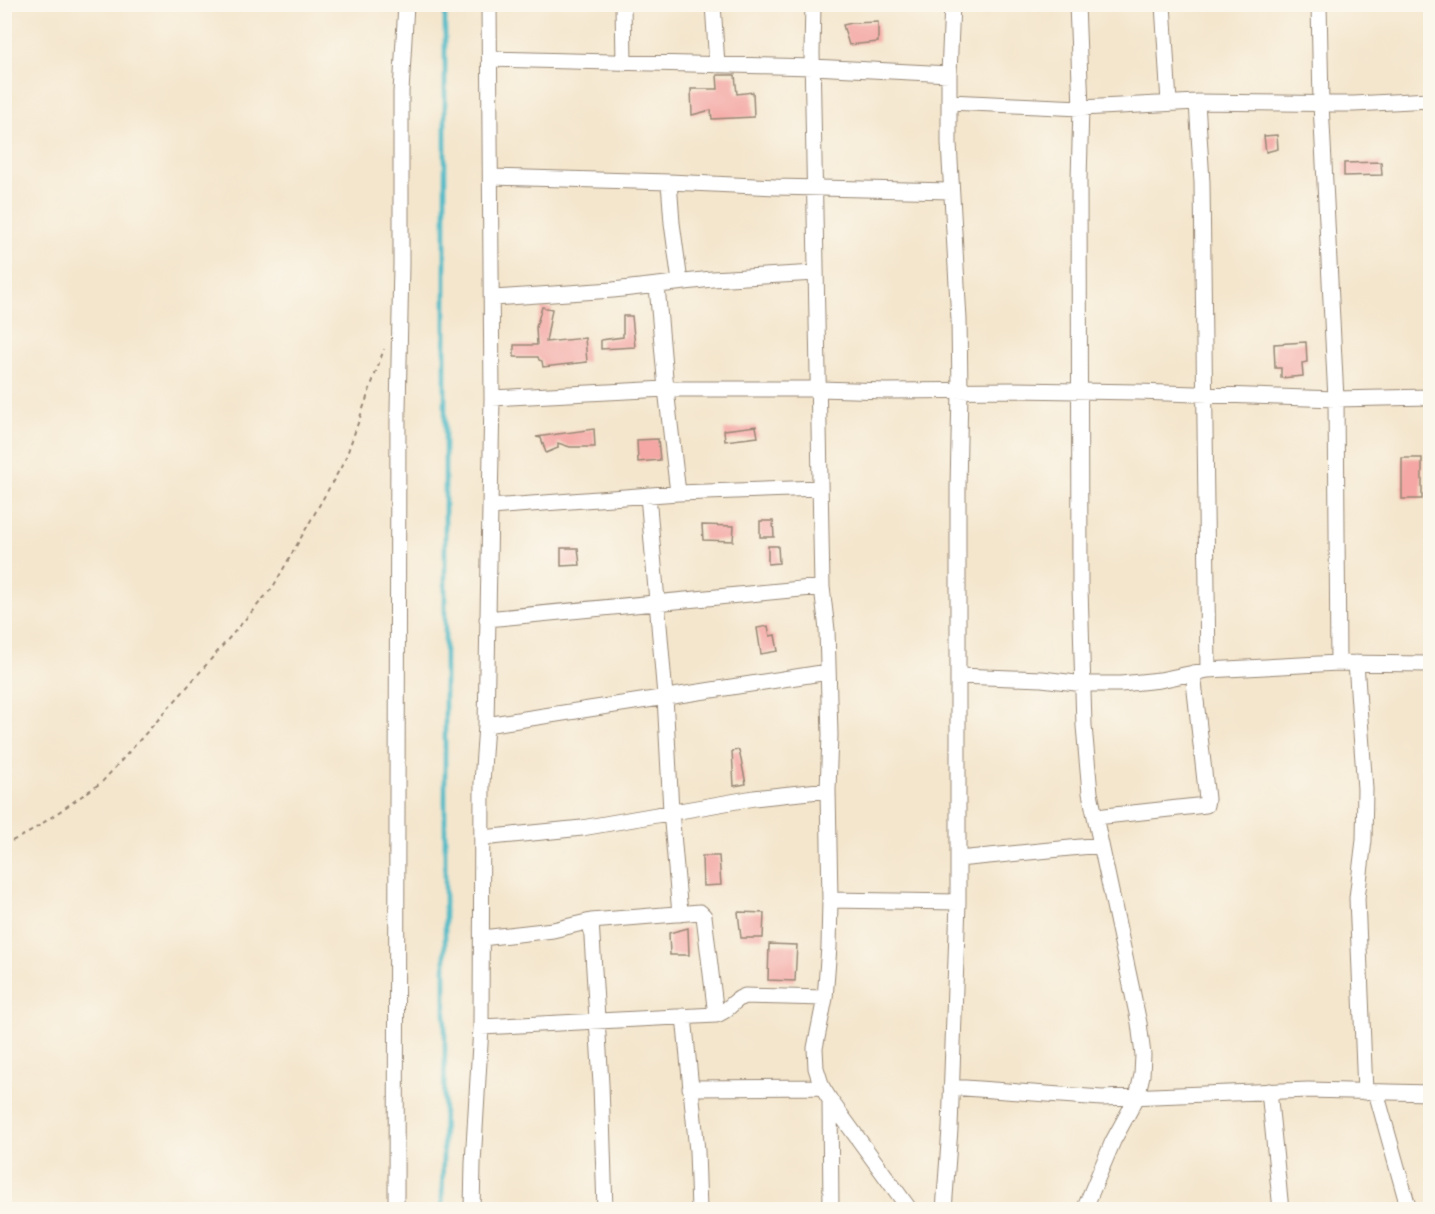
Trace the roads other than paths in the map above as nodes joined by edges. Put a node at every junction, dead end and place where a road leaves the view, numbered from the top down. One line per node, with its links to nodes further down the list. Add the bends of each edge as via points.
1 (406, 4): 76 (street, via 401,92 398,410)
2 (489, 4): 10 (street)
3 (623, 4): 11 (street)
4 (713, 4): 12 (street)
5 (813, 4): 13 (street)
6 (952, 4): 14 (street)
7 (1077, 4): 20 (street)
8 (1163, 4): 18 (street)
9 (1318, 4): 19 (street)
10 (490, 59): 11 (street); 21 (street)
11 (624, 63): 12 (street)
12 (717, 65): 13 (street)
13 (813, 67): 14 (street); 23 (street)
14 (948, 74): 16 (street)
15 (1431, 100): 19 (street)
16 (949, 102): 20 (street); 24 (street)
17 (1197, 102): 18 (street); 19 (street); 33 (street, via 1202,182)
18 (1169, 103): 20 (street)
19 (1321, 104): 36 (street)
20 (1081, 108): 32 (street)
21 (492, 177): 22 (street); 28 (street)
22 (669, 182): 23 (street); 26 (street)
23 (815, 189): 24 (street); 25 (street)
24 (951, 191): 31 (street)
25 (816, 273): 26 (street); 29 (street)
26 (680, 282): 27 (street)
27 (657, 285): 28 (street); 30 (street)
28 (493, 297): 35 (street)
29 (819, 388): 30 (street); 31 (street); 37 (street)
30 (666, 389): 35 (street); 38 (street)
31 (960, 391): 32 (street); 49 (street)
32 (1080, 392): 33 (street); 50 (street)
33 (1204, 394): 36 (street); 47 (street)
34 (1431, 397): 36 (street)
35 (492, 398): 40 (street)
36 (1336, 399): 44 (street)
37 (820, 488): 38 (street); 41 (street)
38 (678, 493): 39 (street)
39 (648, 495): 40 (street); 42 (street)
40 (490, 507): 43 (street)
41 (822, 587): 42 (street); 48 (street)
42 (657, 602): 43 (street); 51 (street)
43 (487, 619): 52 (street)
44 (1338, 663): 45 (street); 47 (street)
45 (1356, 663): 46 (street); 72 (street, via 1365,789 1357,898)
46 (1431, 664)
47 (1200, 671): 50 (street, via 1160,680); 55 (street, via 1206,805)
48 (828, 672): 51 (street); 53 (street)
49 (959, 676): 50 (street); 58 (street)
50 (1084, 684): 55 (street, via 1086,762)
51 (665, 696): 52 (street); 54 (street)
52 (486, 725): 56 (street)
53 (828, 790): 54 (street); 59 (street)
54 (671, 812): 56 (street, via 582,828); 61 (street)
55 (1096, 817): 57 (street)
56 (482, 838): 63 (street)
57 (1101, 844): 58 (street); 75 (street, via 1139,1023 1143,1055)
58 (958, 859): 60 (street)
59 (830, 900): 60 (street); 64 (street)
60 (958, 902): 69 (street)
61 (680, 914): 62 (street); 65 (street, via 700,912 704,916)
62 (591, 921): 63 (street, via 553,930); 67 (street)
63 (482, 938): 68 (street)
64 (825, 998): 65 (street, via 745,996); 74 (street, via 815,1048 816,1068)
65 (716, 1015): 66 (street)
66 (684, 1016): 67 (street); 70 (street)
67 (598, 1021): 68 (street); 78 (street)
68 (481, 1027): 77 (street)
69 (951, 1087): 75 (street); 82 (street)
70 (690, 1088): 74 (street); 79 (street)
71 (1269, 1091): 72 (street); 75 (street); 84 (street)
72 (1370, 1092): 73 (street); 85 (street)
73 (1431, 1093)
74 (826, 1094): 80 (street); 81 (street)
75 (1137, 1097): 83 (street)
76 (396, 1209)
77 (472, 1209)
78 (605, 1209)
79 (699, 1209)
80 (831, 1209)
81 (910, 1209)
82 (944, 1209)
83 (1084, 1209)
84 (1281, 1209)
85 (1409, 1209)

